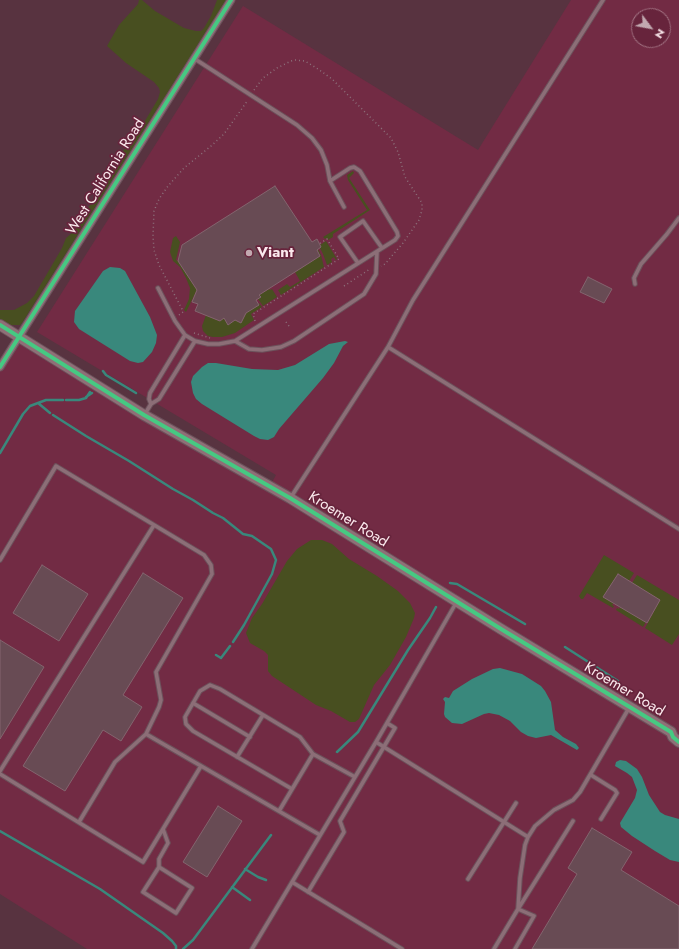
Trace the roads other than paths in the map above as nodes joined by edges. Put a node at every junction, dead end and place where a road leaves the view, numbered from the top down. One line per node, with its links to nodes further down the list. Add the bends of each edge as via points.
1 (231, 0): 3 (street, West California Road)
2 (603, 0): 17 (lane, via 413,300)
3 (195, 59): 4 (lane, via 297,125 312,138 328,165); 14 (street, West California Road)
4 (330, 180): 5 (lane); 7 (lane, via 350,168 354,167 360,171 397,232 395,240)
5 (344, 207)
6 (679, 218): 10 (lane, via 641,264 634,278)
7 (382, 248): 8 (lane); 9 (lane, via 363,222 340,236)
8 (377, 252): 9 (lane); 16 (lane, via 376,274 364,294 294,341 281,347 262,350 249,349)
9 (358, 263): 16 (lane)
10 (635, 284)
11 (158, 288): 13 (lane)
12 (0, 325): 14 (street, Kroemer Road)
13 (185, 335): 15 (lane); 19 (lane, via 150,393)
14 (19, 337): 18 (street, West California Road); 20 (street, Kroemer Road)
15 (195, 341): 16 (lane, via 219,344); 19 (lane, via 159,399)
16 (235, 341)
17 (388, 347): 21 (lane); 23 (lane)
18 (0, 367)
19 (151, 404): 20 (lane)
20 (144, 415): 21 (street, Kroemer Road)
21 (290, 498): 25 (street, Kroemer Road)
22 (154, 524): 24 (lane, via 56,466); 31 (lane, via 204,555 211,565 212,574 156,672 161,700); 41 (lane)
23 (679, 529)
24 (0, 560)
25 (456, 602): 27 (street, Kroemer Road); 29 (lane)
26 (193, 703): 28 (lane, via 200,691 210,685); 32 (lane); 37 (lane, via 185,717 186,724)
27 (630, 707): 30 (street, Kroemer Road); 43 (lane)
28 (264, 715): 32 (lane); 36 (lane, via 300,737)
29 (387, 723): 33 (lane); 35 (lane, via 395,728)
30 (675, 732): 34 (street, Kroemer Road, via 673,737)
31 (146, 734): 39 (lane); 54 (lane, via 115,762)
32 (250, 737): 37 (lane)
33 (376, 742): 35 (lane); 38 (lane)
34 (679, 742)
35 (384, 747): 40 (lane); 55 (lane)
36 (313, 754): 44 (lane); 47 (lane)
37 (237, 757): 47 (lane)
38 (364, 763): 40 (lane); 44 (lane)
39 (201, 766): 51 (lane); 56 (lane)
40 (371, 768): 46 (lane)
41 (0, 771)
42 (0, 774): 54 (lane)
43 (591, 775): 52 (lane, via 617,793); 58 (lane, via 572,800 554,810 535,826)
44 (355, 777): 45 (lane)
45 (351, 783): 46 (lane); 48 (lane)
46 (359, 788): 50 (lane)
47 (292, 789): 51 (lane)
48 (340, 802): 50 (lane); 57 (lane)
49 (516, 802): 55 (lane)
50 (348, 807): 62 (lane, via 340,821 344,832)
51 (279, 811): 57 (lane)
52 (601, 819)
53 (573, 821): 63 (lane)
54 (79, 822): 56 (lane, via 143,862)
55 (504, 822): 58 (lane); 60 (lane)
56 (163, 829): 59 (lane, via 168,843 159,859)
57 (320, 835): 61 (lane)
58 (528, 837): 63 (lane, via 520,878)
59 (159, 867): 59 (lane, via 192,888 176,913 143,892)
60 (468, 879)
61 (292, 882): 62 (lane); 64 (lane)
62 (308, 892): 65 (lane)
63 (518, 909): 66 (lane); 67 (lane, via 534,916)
64 (252, 949)
65 (402, 949)
66 (494, 949)
67 (515, 949)

